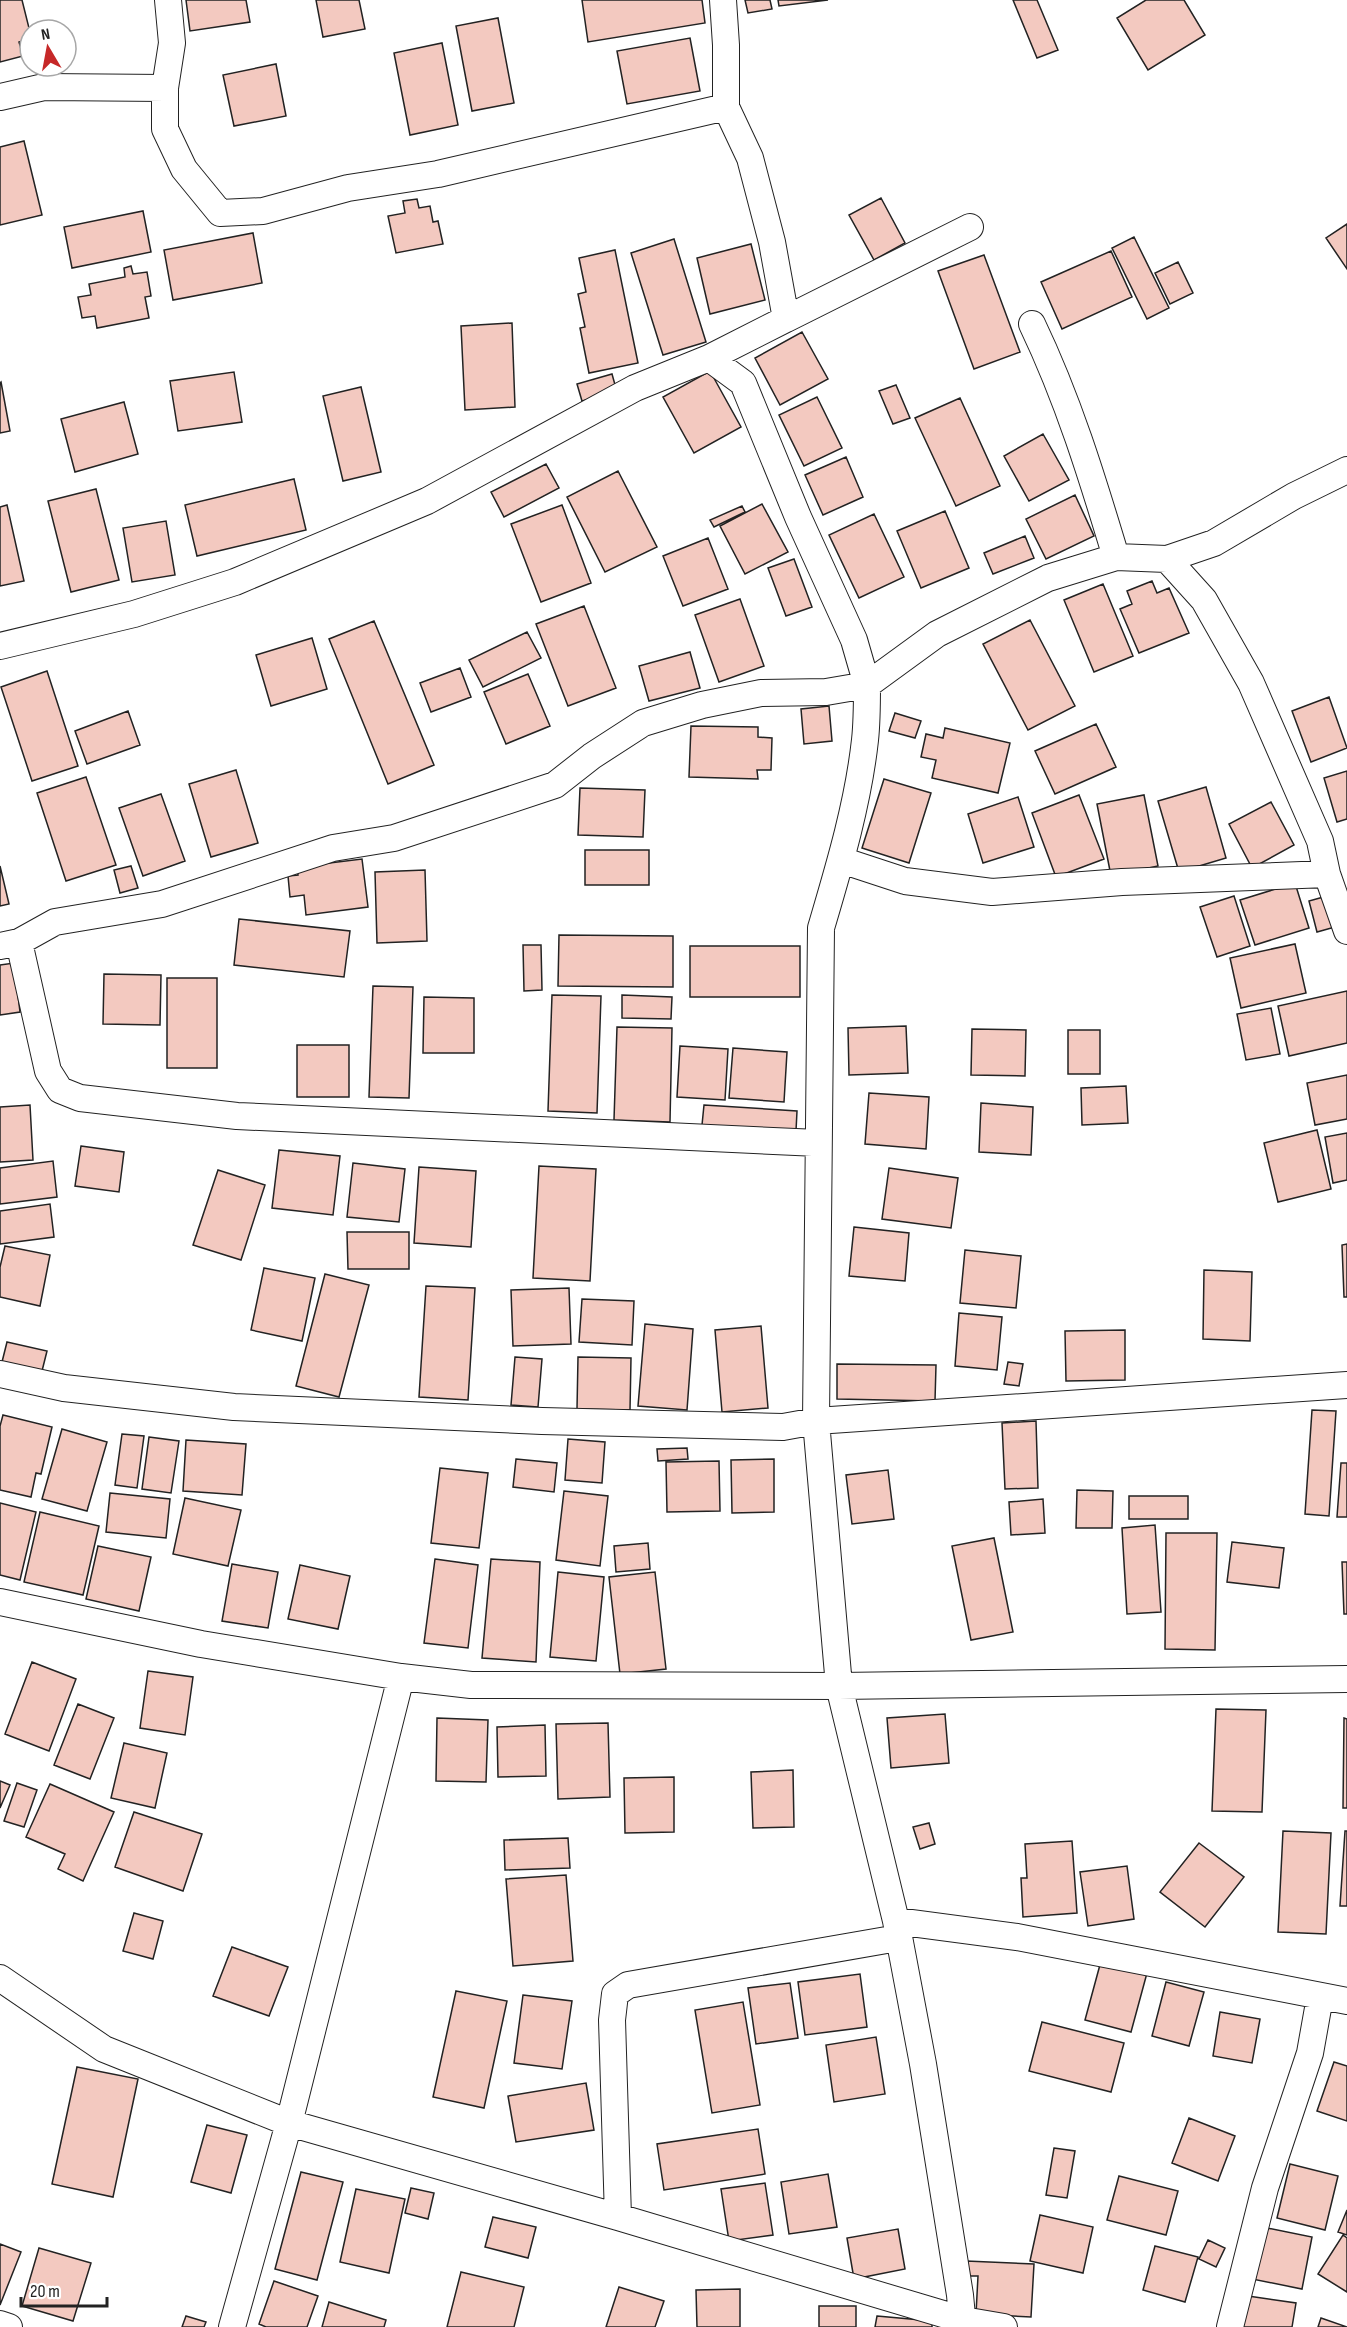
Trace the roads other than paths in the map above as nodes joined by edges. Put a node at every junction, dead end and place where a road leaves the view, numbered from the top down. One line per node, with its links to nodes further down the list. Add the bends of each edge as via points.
1 (168, 0): 3 (street, via 172,43)
2 (723, 0): 5 (street)
3 (165, 88): 4 (street, via 44,87); 5 (street, via 165,129 184,169 220,213 263,211)
4 (0, 97)
5 (726, 107): 7 (street, via 750,158 772,242)
6 (970, 227): 7 (street)
7 (786, 319): 9 (street)
8 (1032, 324): 11 (street, via 1077,432)
9 (709, 358): 13 (street, via 635,388 427,501 235,582 134,614); 14 (street, via 743,383 854,640)
10 (1347, 470): 12 (street, via 1214,543)
11 (1116, 557): 12 (street); 14 (street, via 1048,578 937,634)
12 (1167, 559): 16 (street, via 1204,600 1251,683 1320,841)
13 (0, 646)
14 (867, 685): 15 (street, via 865,740); 18 (street, via 826,692 761,693 692,708 643,723 555,785 394,838 333,848 162,904 55,922)
15 (841, 860): 16 (street, via 905,880 992,892 1122,882); 19 (street, via 821,928)
16 (1327, 874): 17 (street)
17 (1347, 931)
18 (10, 944): 19 (street, via 48,1071 60,1090 80,1098 237,1116)
19 (818, 1143): 22 (street)
20 (0, 1374): 22 (street, via 64,1388 234,1407 783,1427)
21 (1347, 1385): 22 (street)
22 (816, 1421): 26 (street)
23 (0, 1602): 24 (street, via 201,1644)
24 (401, 1677): 26 (street, via 471,1685); 31 (street)
25 (1347, 1679): 26 (street)
26 (839, 1686): 27 (street)
27 (897, 1930): 29 (street, via 1017,1937); 32 (street, via 628,1985 615,1994 612,2020); 33 (street, via 923,2064)
28 (0, 1978): 31 (street, via 104,2049)
29 (1320, 1997): 30 (street); 38 (street, via 1310,2053 1265,2188)
30 (1347, 2001)
31 (289, 2123): 32 (street); 36 (street)
32 (618, 2217): 33 (street)
33 (963, 2323): 37 (street)
34 (0, 2324): 35 (street)
35 (9, 2327)
36 (232, 2327)
37 (1004, 2327)
38 (1230, 2327)

